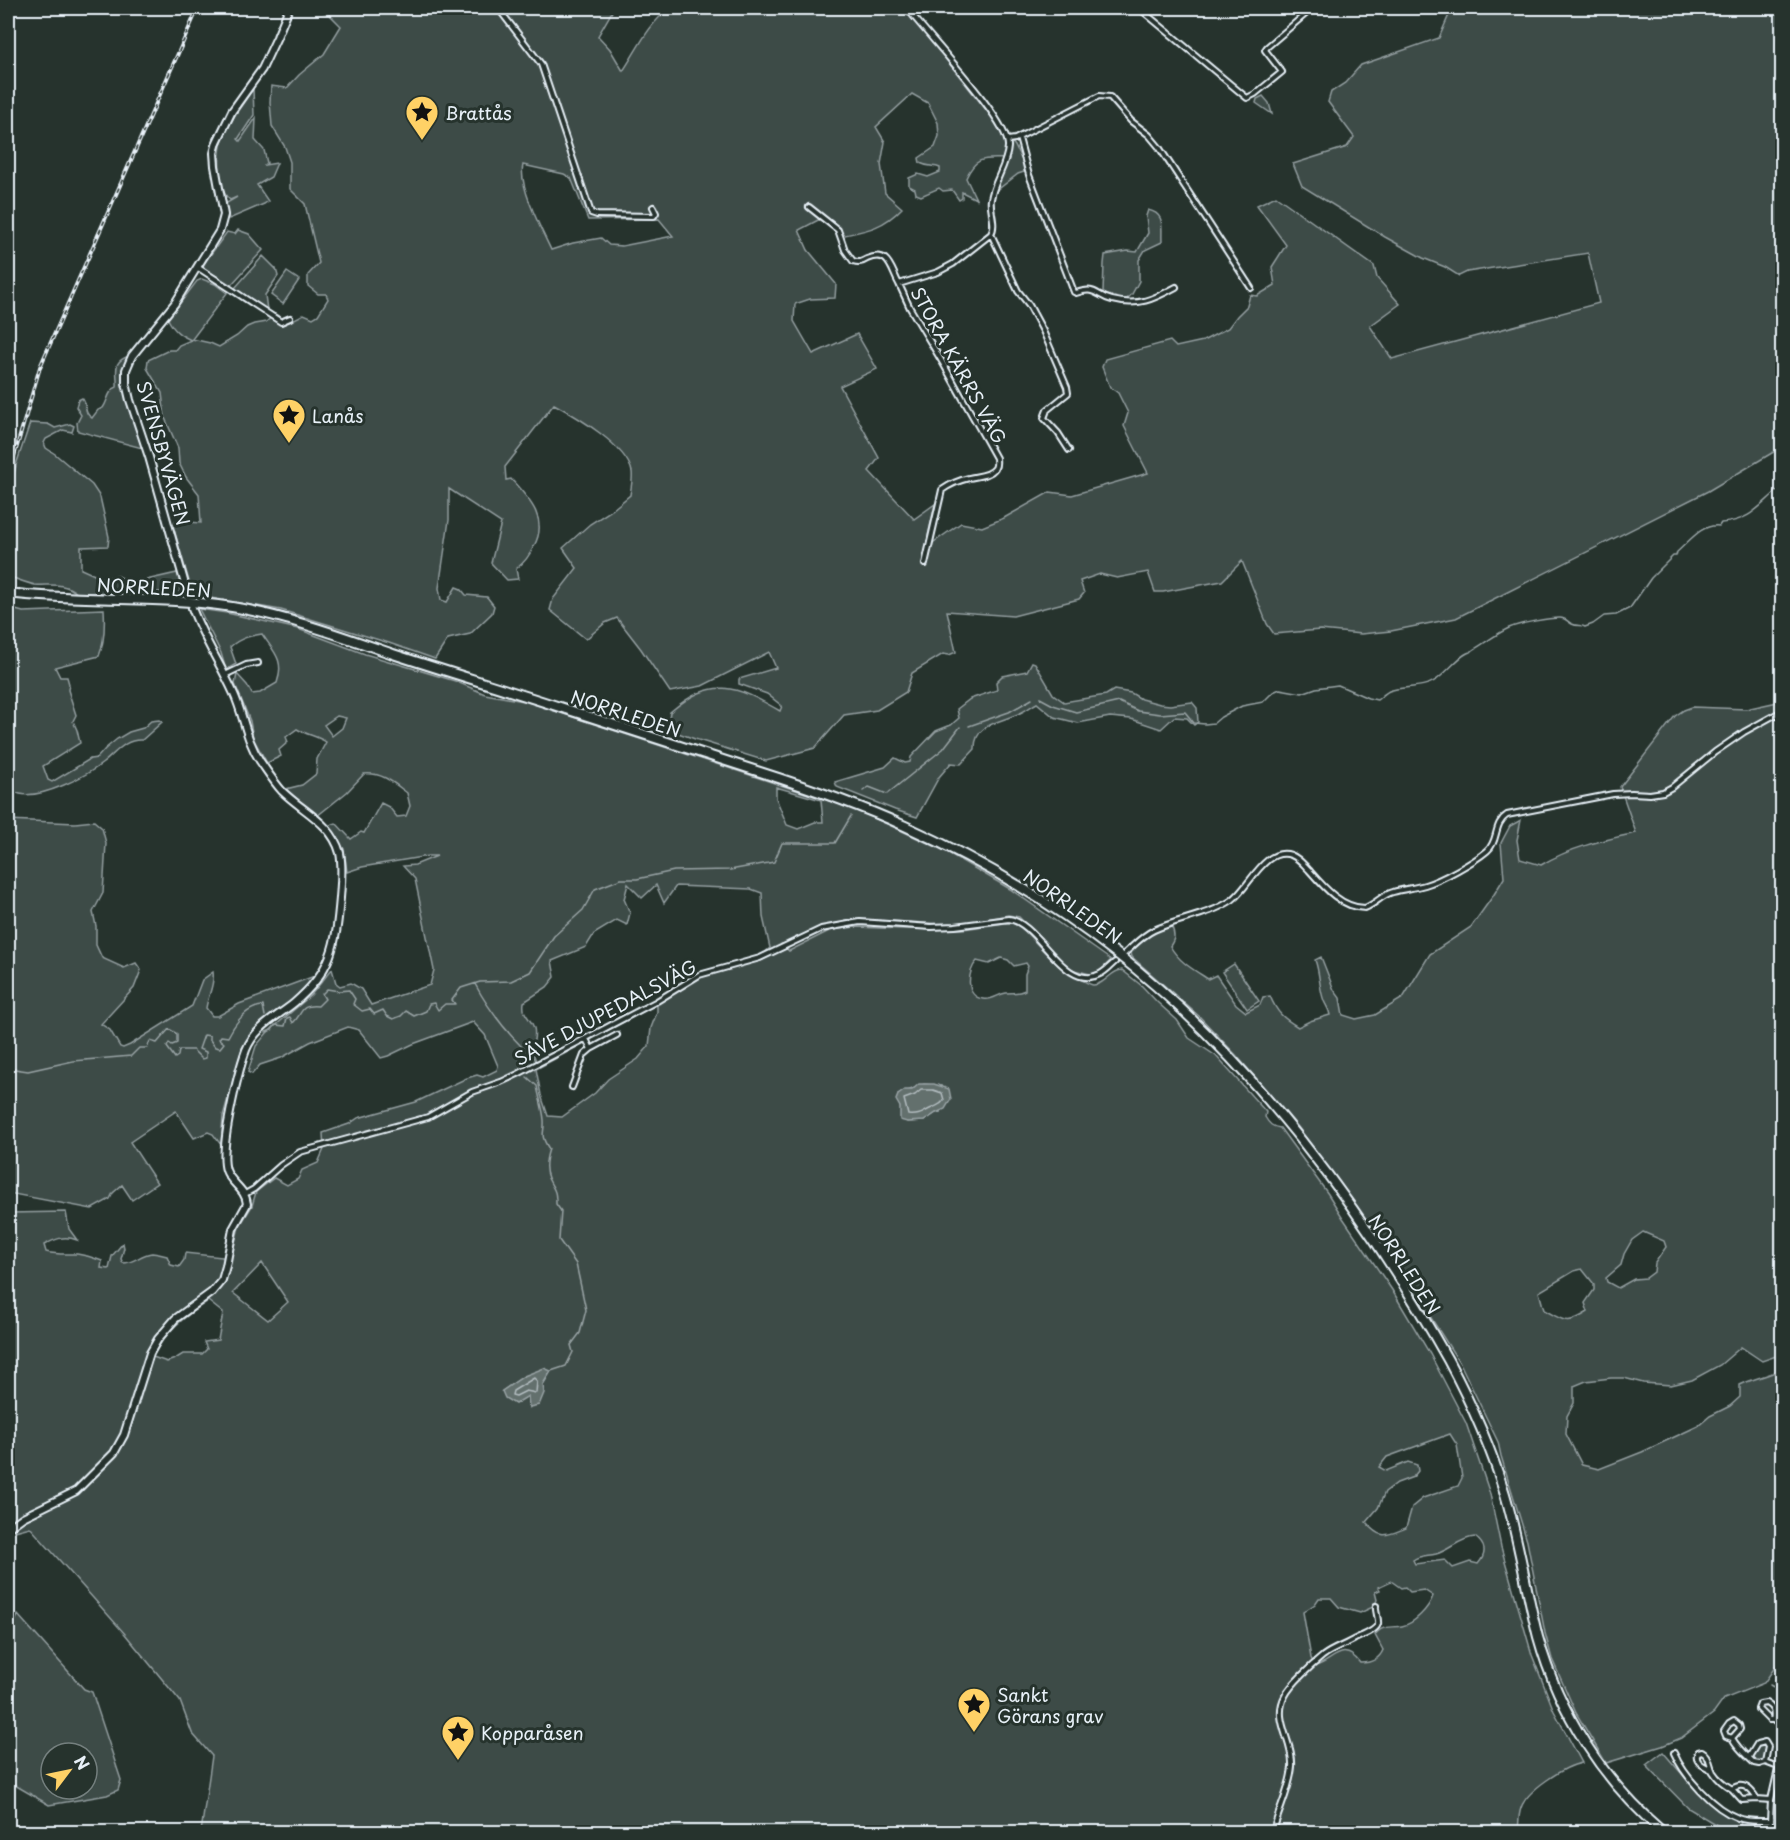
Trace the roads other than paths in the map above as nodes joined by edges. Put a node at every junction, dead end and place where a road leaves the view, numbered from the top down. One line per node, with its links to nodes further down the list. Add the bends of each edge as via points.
1 (289, 8): 11 (street, SVENSBYVÄGEN, via 262,69 216,142 215,166 224,219)
2 (498, 8): 8 (street, via 541,64 591,213 654,216)
3 (907, 8): 7 (street, via 993,114)
4 (1139, 8): 5 (street, via 1247,98 1282,72 1265,50)
5 (1310, 8)
6 (1019, 138): 7 (street); 13 (street, via 1074,292 1092,290 1114,301 1142,302); 14 (street, via 1099,96 1110,97 1159,147)
7 (1008, 140): 10 (street, via 1007,155 991,196)
8 (653, 207)
9 (808, 207): 12 (street, via 838,230 854,261 881,256)
10 (991, 234): 12 (street, via 953,264); 16 (street, via 1068,387 1068,393 1047,410 1044,418)
11 (197, 266): 15 (street, via 281,322); 19 (street, SVENSBYVÄGEN, via 171,309 132,356 126,374 130,400)
12 (899, 284): 17 (street, STORA KÄRRS VÄG, via 996,458 994,470 942,490)
13 (1176, 287)
14 (1251, 288)
15 (290, 318)
16 (1069, 450)
17 (925, 564)
18 (11, 593): 46 (highway, NORRLEDEN, via 188,601 254,611 734,763 883,816 978,861 1114,952 1207,1034 1270,1103 1353,1210 1411,1298 1448,1361 1486,1440 1506,1497 1540,1641 1564,1706 1606,1773)
19 (188, 595)
20 (192, 608): 22 (street)
21 (258, 663): 22 (street, via 246,664)
22 (224, 675): 30 (street, via 256,754 283,792 327,829 338,846 341,867 336,939 329,961 304,994 255,1034 244,1057 223,1154 227,1173)
23 (1782, 711): 24 (street, via 1744,732 1663,792 1613,794 1507,815 1499,823 1495,841 1482,855 1438,880 1390,893 1365,908 1341,900 1298,859 1281,854 1262,865 1231,901 1156,929)
24 (1125, 953)
25 (1115, 962): 27 (street, SÄVE DJUPEDALSVÄG, via 1094,976 1079,975 1061,965 1020,922 1009,919 932,927 841,924 803,936 760,958 699,975)
26 (617, 1035): 28 (street)
27 (586, 1038): 28 (street); 30 (street, SÄVE DJUPEDALSVÄG, via 428,1117 300,1152)
28 (591, 1049): 29 (street, via 584,1055)
29 (572, 1087)
30 (245, 1194): 31 (street, via 247,1204 233,1228 223,1278 212,1292 177,1317 155,1343 143,1369 124,1435 114,1453 75,1491)
31 (8, 1528)
32 (1376, 1606): 45 (street, via 1377,1626 1324,1655 1286,1693 1281,1720 1292,1766)
33 (1773, 1720): 33 (street, via 1771,1707 1760,1704 1760,1712); 34 (street)
34 (1782, 1727)
35 (1732, 1738): 35 (street, via 1740,1730 1734,1721 1724,1731); 38 (street)
36 (1782, 1752): 40 (street)
37 (1674, 1753): 44 (street, via 1690,1779 1732,1815 1749,1821 1770,1821)
38 (1749, 1757): 39 (street, via 1754,1763); 39 (street, via 1757,1744 1765,1742)
39 (1765, 1762): 40 (street)
40 (1778, 1767): 44 (street)
41 (1712, 1770): 41 (street, via 1706,1754 1698,1752 1698,1761); 42 (street)
42 (1732, 1789): 43 (street, via 1742,1800); 43 (street, via 1743,1785)
43 (1757, 1799): 44 (street)
44 (1771, 1800)
45 (1273, 1833)
46 (1663, 1833)

